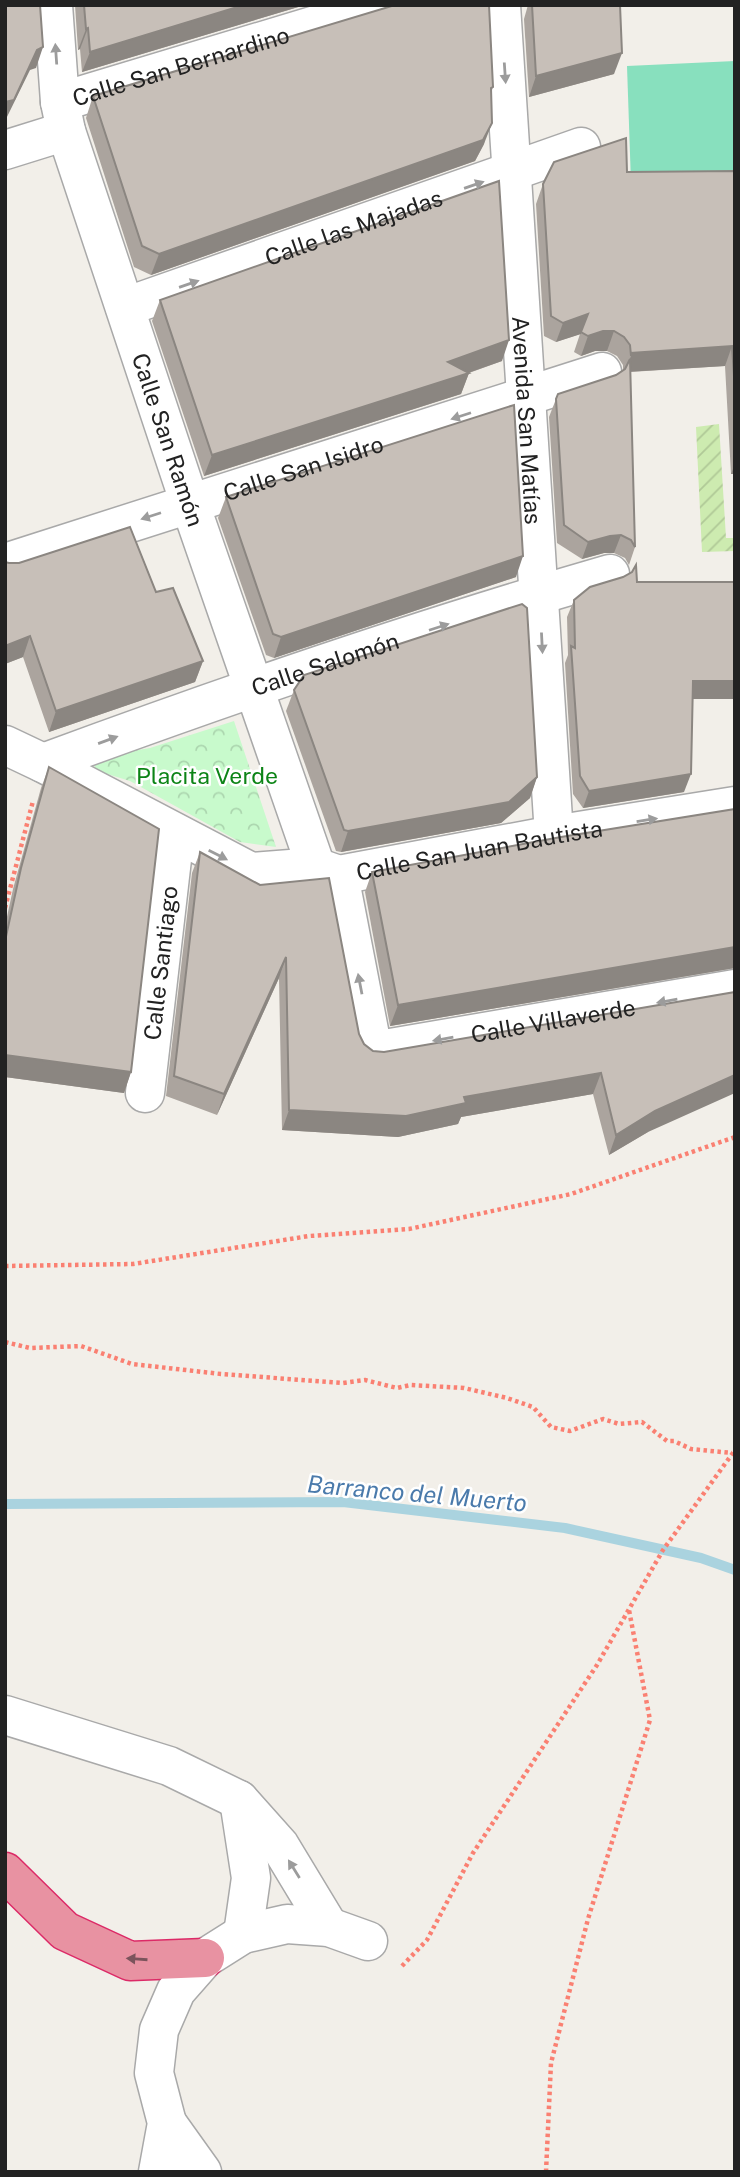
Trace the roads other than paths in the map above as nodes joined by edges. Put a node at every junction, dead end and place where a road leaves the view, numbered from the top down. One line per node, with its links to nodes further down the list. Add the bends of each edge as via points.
1 (52, 5): 5 (street, Calle San Ramón, one-way to 1)
2 (382, 5): 4 (street, Calle San Bernardino)
3 (500, 5): 8 (street, Avenida San Matías, one-way to 8)
4 (281, 20): 5 (street, Calle San Bernardino)
5 (63, 117): 7 (street, Calle San Bernardino); 9 (street, Calle San Ramón)
6 (581, 147): 8 (street, Calle las Majadas)
7 (5, 150)
8 (512, 172): 9 (street, Calle las Majadas, one-way to 8); 11 (street, Avenida San Matías)
9 (125, 307): 12 (street, Calle San Ramón)
10 (602, 372): 11 (street, Calle San Isidro)
11 (526, 395): 12 (street, Calle San Isidro, one-way to 12); 15 (street, Avenida San Matías)
12 (190, 504): 13 (street, Calle San Isidro, one-way to 13); 16 (street, Calle San Ramón)
13 (5, 563)
14 (610, 574): 15 (street, Calle Salomón)
15 (539, 595): 16 (street, Calle Salomón, one-way to 15); 21 (street, Avenida San Matías, one-way to 21)
16 (253, 687): 18 (street, Calle Salomón, one-way to 16); 22 (street, Calle San Ramón)
17 (5, 745): 18 (street, Calle San Juan Bautista)
18 (43, 763): 20 (street, Calle San Juan Bautista)
19 (735, 806): 21 (street, Calle San Juan Bautista, one-way to 19)
20 (175, 833): 22 (street, Calle San Juan Bautista, one-way to 22, via 251,872); 25 (street, Calle Santiago)
21 (554, 835): 22 (street, Calle San Juan Bautista)
22 (327, 871): 24 (street, Calle San Ramón, one-way to 22)
23 (735, 989): 24 (street, Calle Villaverde, one-way to 24)
24 (373, 1051)
25 (145, 1093)
26 (5, 1714): 27 (street, via 169,1766)
27 (239, 1800): 29 (street, one-way to 27, via 280,1846); 30 (street, via 251,1878)
28 (5, 1872): 32 (highway, one-way to 28, via 130,1961 65,1931)
29 (329, 1927): 30 (street, via 287,1924); 31 (street)
30 (243, 1934): 32 (street)
31 (368, 1941)
32 (205, 1958): 33 (street, via 176,1991 159,2030 154,2073)
33 (167, 2123): 34 (street); 35 (street)
34 (158, 2172)
35 (202, 2172)

